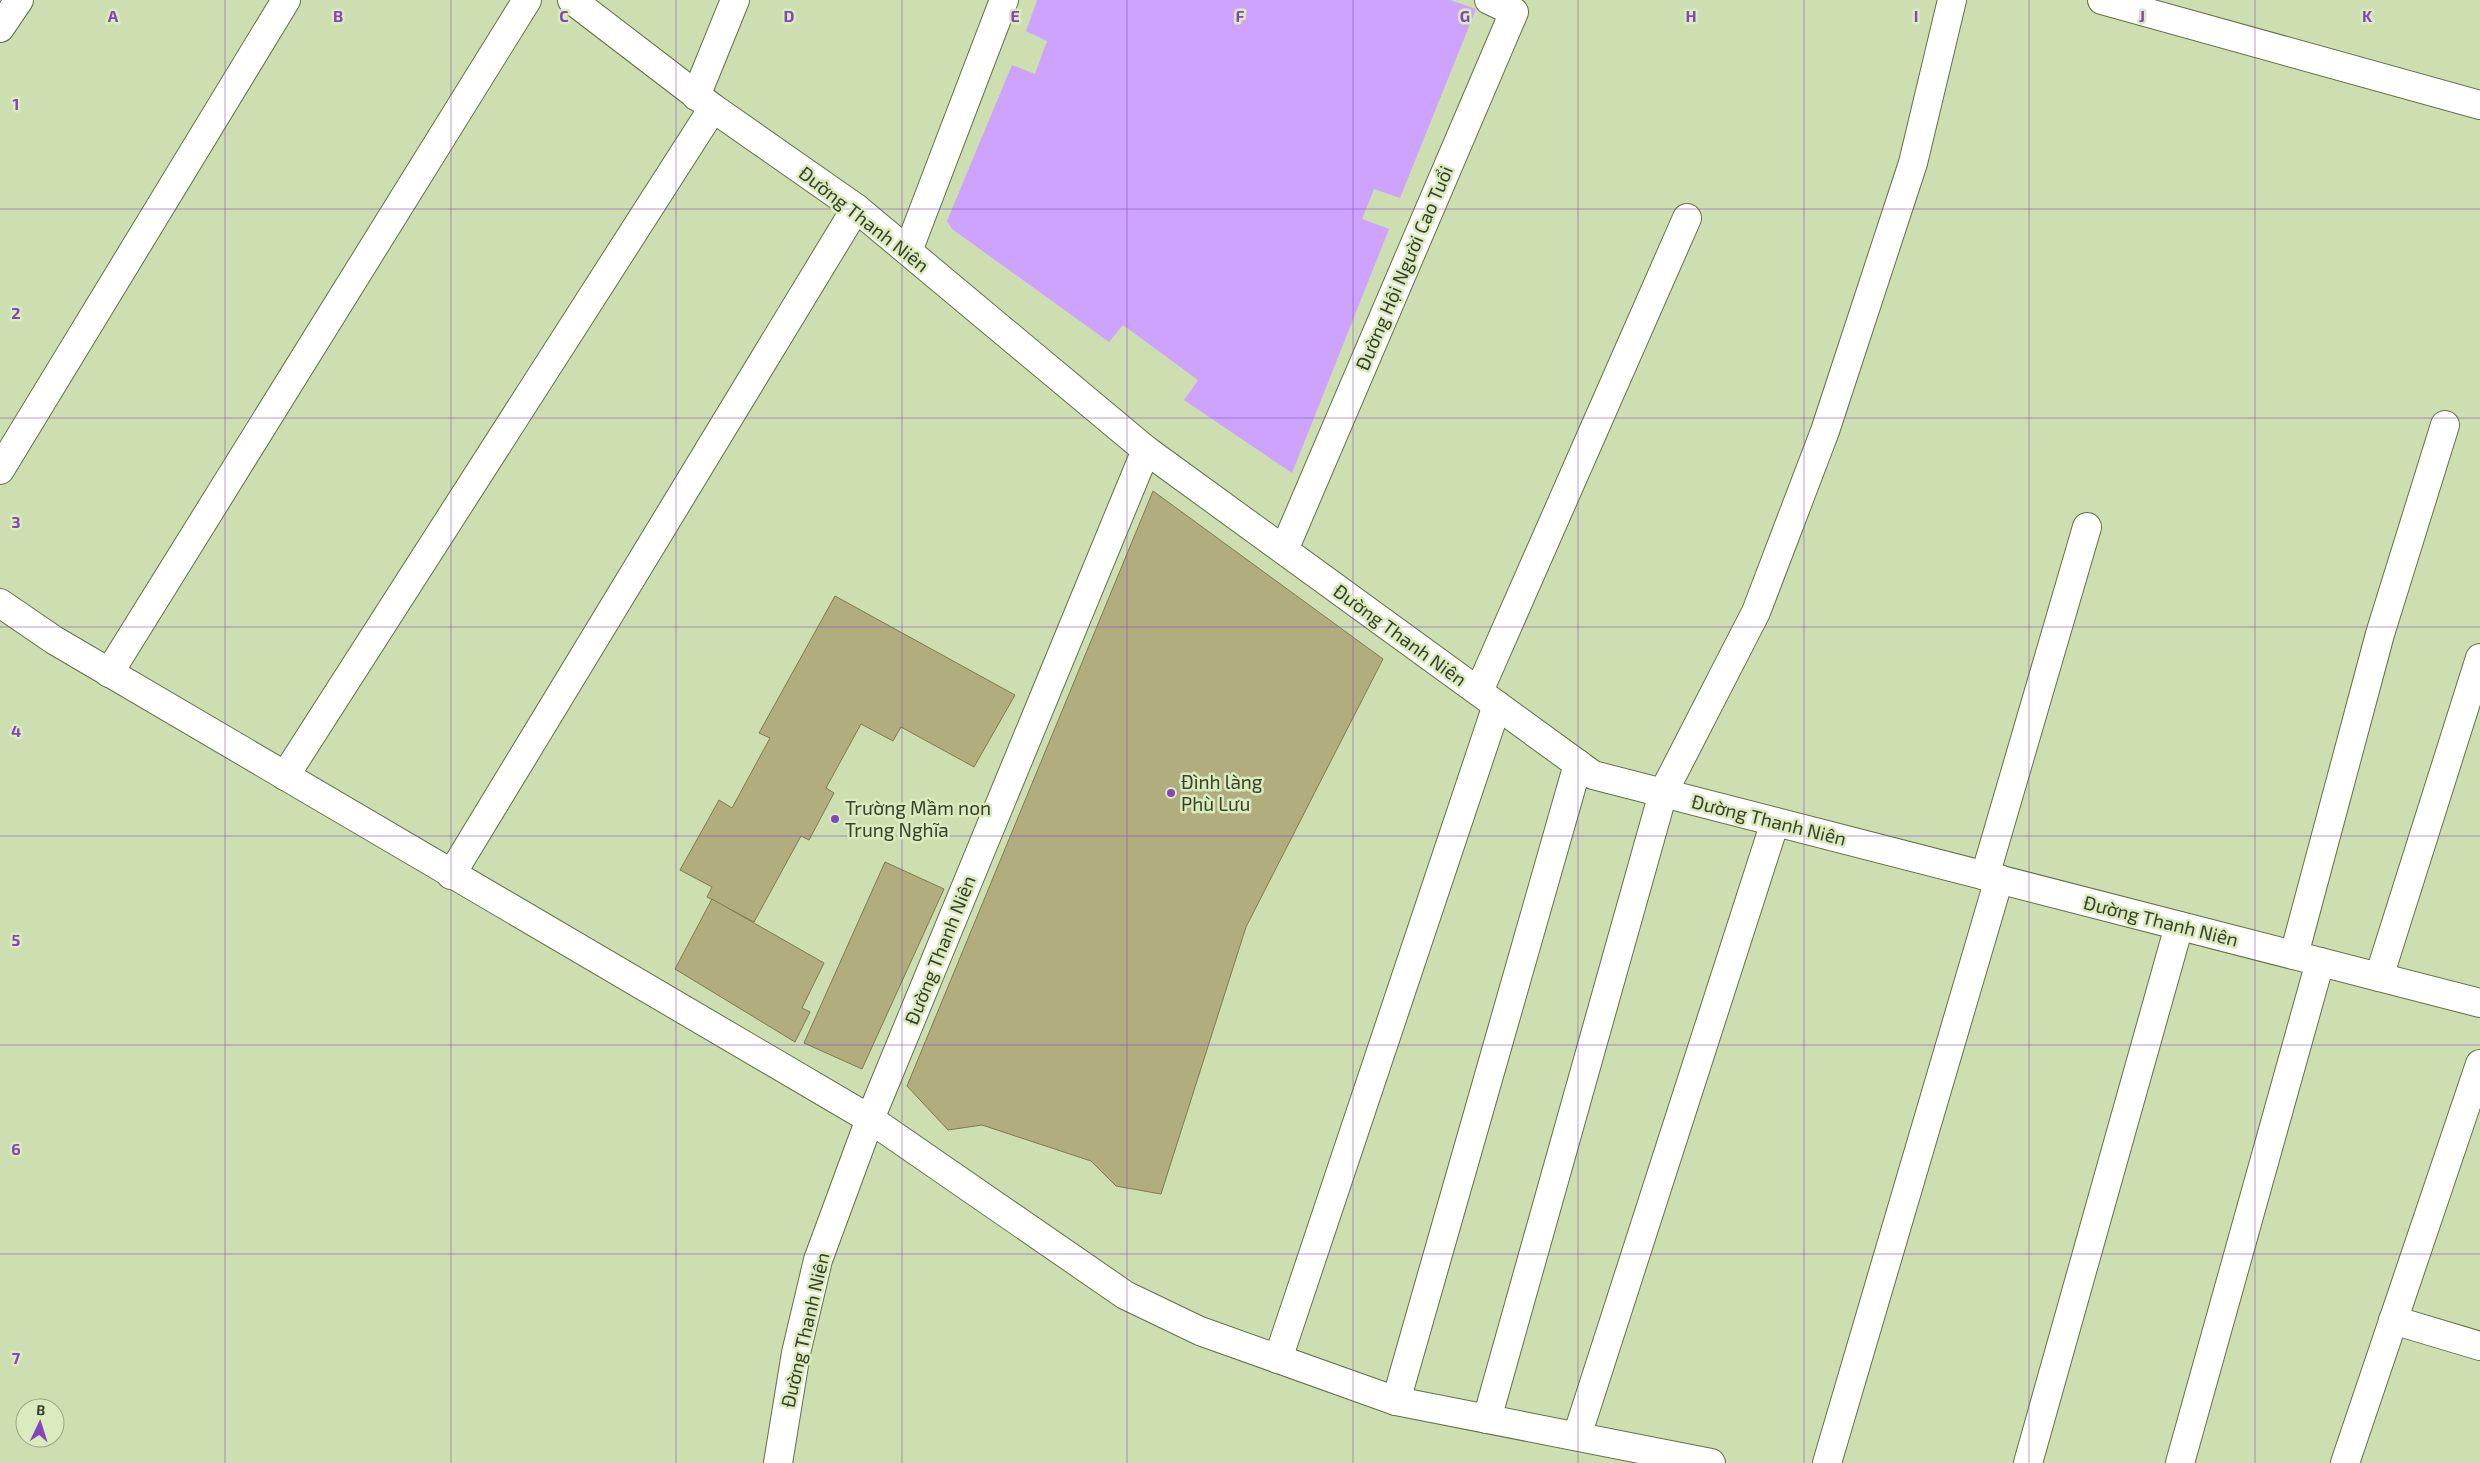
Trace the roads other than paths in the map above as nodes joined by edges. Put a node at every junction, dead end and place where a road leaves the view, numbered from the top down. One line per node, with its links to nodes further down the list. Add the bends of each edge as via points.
1 (20, 0): 10 (street)
2 (286, 0): 18 (street)
3 (527, 0): 23 (street)
4 (572, 0): 11 (street, Đường Thanh Niên)
5 (735, 0): 11 (street)
6 (1004, 0): 15 (street)
7 (1489, 0): 20 (street, Đường Hội Người Cao Tuổi, via 1514,12)
8 (1952, 0): 27 (street, via 1913,163 1825,432 1756,612)
9 (2102, 0): 12 (street)
10 (0, 28)
11 (705, 102): 13 (street, Đường Thanh Niên); 26 (street)
12 (2480, 104)
13 (856, 208): 15 (street, Đường Thanh Niên); 29 (street)
14 (1687, 218): 24 (street)
15 (908, 251): 17 (street, Đường Thanh Niên)
16 (2445, 425): 32 (street, via 2380,634)
17 (1146, 450): 20 (street, Đường Thanh Niên); 36 (street, Đường Thanh Niên)
18 (0, 470)
19 (2087, 527): 30 (street)
20 (1284, 550): 24 (street, Đường Thanh Niên)
21 (0, 603): 23 (street)
22 (2480, 658): 33 (street)
23 (109, 672): 26 (street)
24 (1488, 698): 25 (street, Đường Thanh Niên); 39 (street)
25 (1578, 764): 27 (street, Đường Thanh Niên, via 1593,775); 40 (street)
26 (285, 776): 29 (street)
27 (1663, 793): 28 (street, Đường Thanh Niên); 41 (street)
28 (1775, 822): 30 (street, Đường Thanh Niên); 42 (street)
29 (451, 874): 36 (street)
30 (1992, 878): 31 (street, Đường Thanh Niên); 45 (street)
31 (2179, 926): 32 (street, Đường Thanh Niên); 46 (street)
32 (2307, 958): 33 (street, Đường Thanh Niên); 47 (street)
33 (2379, 977): 34 (street, Đường Thanh Niên)
34 (2480, 1001)
35 (2480, 1064): 37 (street)
36 (870, 1119): 39 (street, via 1125,1295 1200,1331); 43 (street, Đường Thanh Niên, via 818,1260 796,1352)
37 (2393, 1320): 38 (street); 48 (street)
38 (2480, 1346)
39 (1278, 1359): 40 (street)
40 (1396, 1401): 41 (street)
41 (1487, 1419): 42 (street)
42 (1577, 1436): 44 (street)
43 (778, 1463)
44 (1711, 1463)
45 (1826, 1463)
46 (2028, 1463)
47 (2180, 1463)
48 (2345, 1463)

